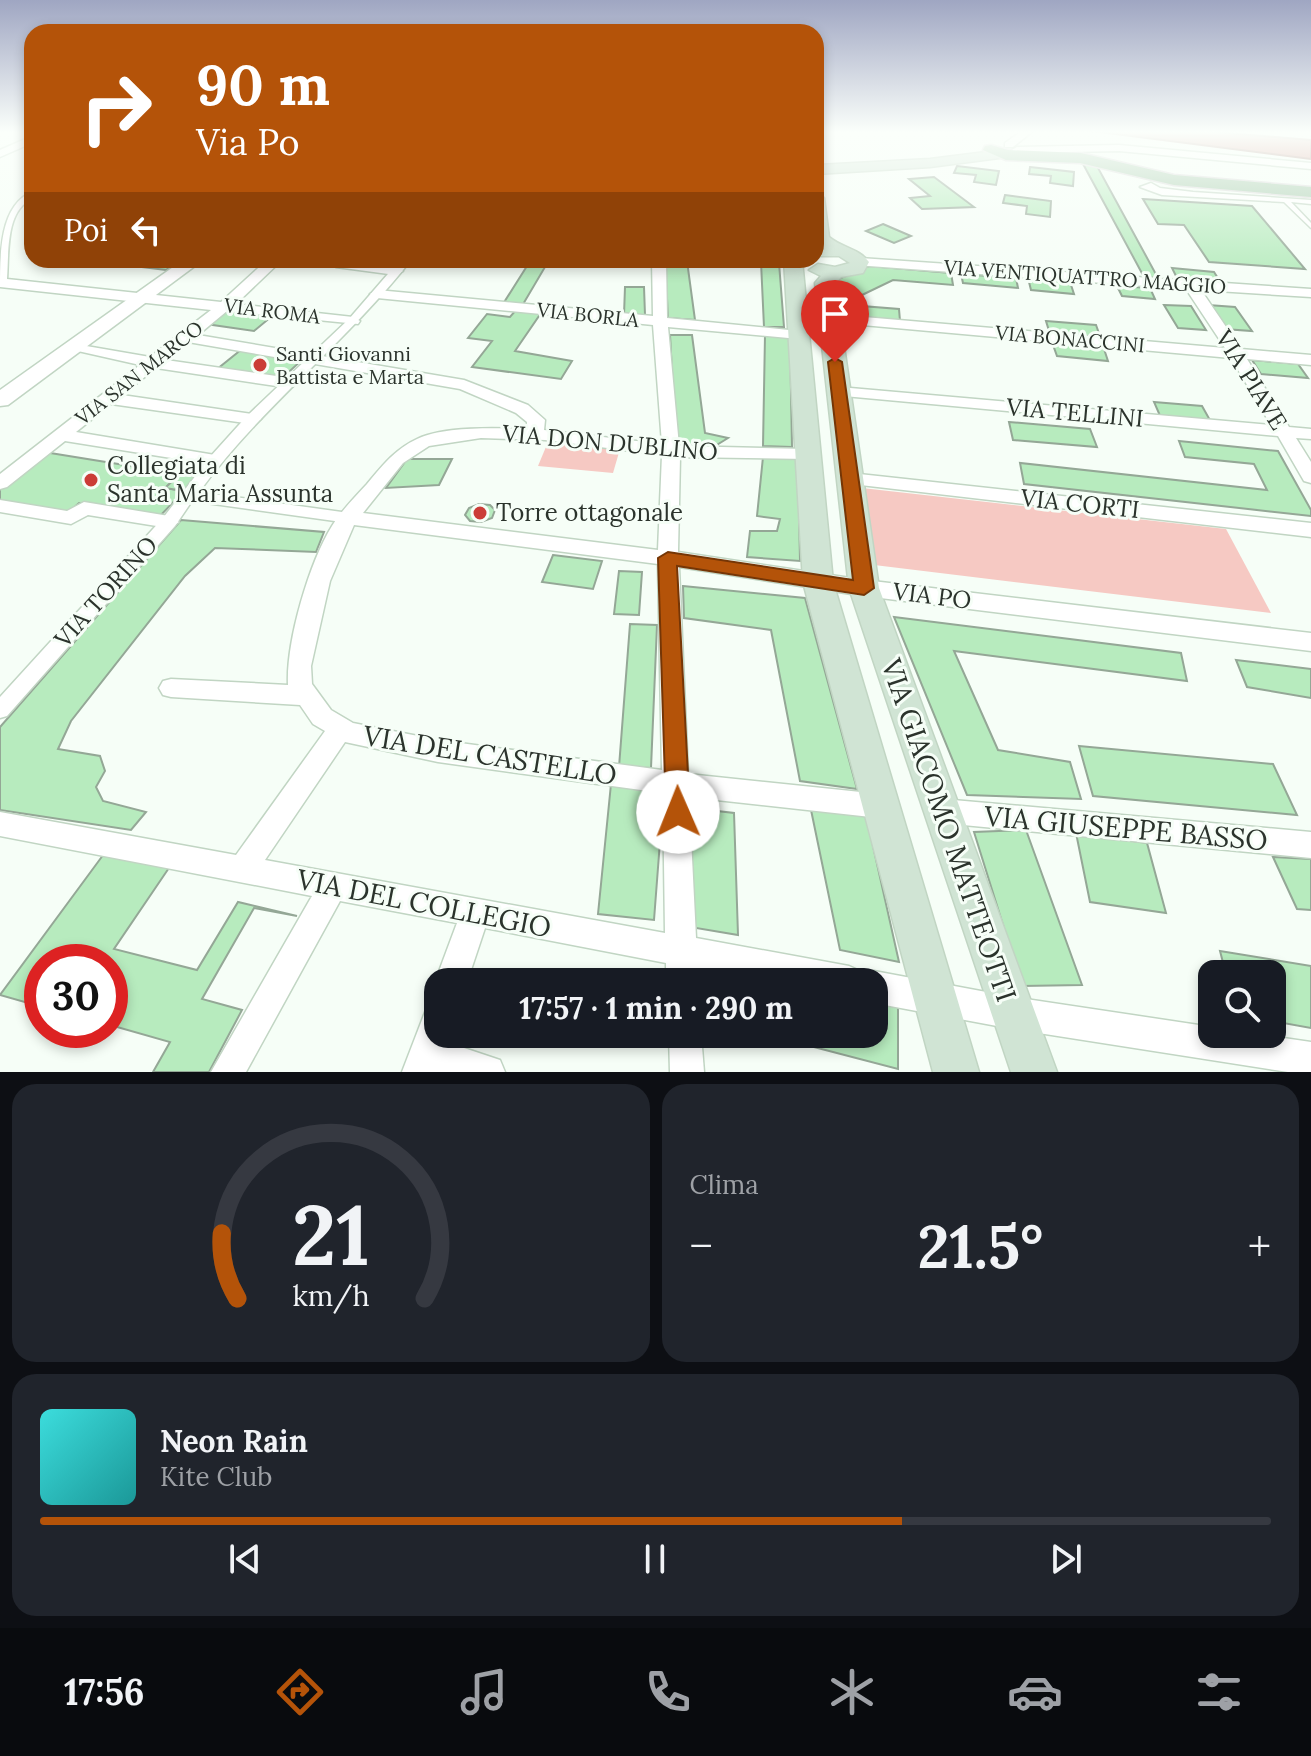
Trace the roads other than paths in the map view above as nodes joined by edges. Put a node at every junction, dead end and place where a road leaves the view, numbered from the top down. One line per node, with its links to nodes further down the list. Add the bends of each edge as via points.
1 (1146, 181): 2 (main road)
2 (1154, 184): 4 (lane, via 1193,194); 5 (main road)
3 (24, 196): 14 (street, via 9,209)
4 (1286, 201): 5 (lane); 6 (lane)
5 (1309, 201)
6 (1311, 226)
7 (828, 258): 8 (main road, via 850,271); 20 (main road, VIA GIACOMO MATTEOTTI)
8 (860, 262): 15 (street, VIA VENTIQUATTRO MAGGIO)
9 (183, 268): 18 (street)
10 (266, 268): 19 (street, VIA SAN MARCO)
11 (399, 268): 17 (street, VIA TORINO)
12 (659, 268): 22 (street)
13 (799, 268): 23 (main road, VIA GIACOMO MATTEOTTI)
14 (0, 282): 18 (street, VIA ROMA)
15 (1190, 284): 16 (street, VIA VENTIQUATTRO MAGGIO); 26 (street, VIA PIAVE)
16 (1311, 293)
17 (377, 294): 21 (street, VIA TORINO); 22 (street, VIA BORLA)
18 (144, 296): 19 (street, VIA ROMA); 25 (street)
19 (225, 306): 21 (street, VIA ROMA); 24 (street, VIA SAN MARCO)
20 (829, 318): 26 (street, VIA BONACCINI); 31 (main road, VIA GIACOMO MATTEOTTI)
21 (353, 321): 28 (street, VIA TORINO)
22 (660, 322): 23 (street, VIA BORLA); 39 (street)
23 (799, 335): 40 (main road, VIA GIACOMO MATTEOTTI)
24 (184, 337): 28 (street); 29 (street, VIA SAN MARCO)
25 (74, 346): 29 (street); 33 (street)
26 (1236, 353): 27 (street, VIA BONACCINI); 35 (street, VIA PIAVE)
27 (1311, 360)
28 (313, 361): 30 (street, VIA TORINO); 36 (street, via 464,385 522,409 536,420)
29 (149, 362): 30 (street); 32 (street, VIA SAN MARCO)
30 (290, 383): 34 (street, VIA TORINO)
31 (839, 392): 35 (street, VIA TELLINI); 43 (main road, VIA GIACOMO MATTEOTTI)
32 (106, 398): 34 (street); 38 (street, VIA SAN MARCO)
33 (0, 400)
34 (252, 419): 41 (street, VIA TORINO)
35 (1283, 431): 37 (street, VIA TELLINI); 42 (street, VIA PIAVE)
36 (535, 434): 39 (street, VIA DON DUBLINO); 47 (street, VIA DON DUBLINO, via 481,433 424,442 397,459)
37 (1311, 434)
38 (61, 435): 41 (street); 44 (street, VIA SAN MARCO)
39 (671, 451): 40 (street, VIA DON DUBLINO); 50 (street)
40 (808, 454): 51 (main road, VIA GIACOMO MATTEOTTI)
41 (215, 460): 45 (street, VIA TORINO)
42 (1311, 477)
43 (850, 479): 49 (street, VIA CORTI); 52 (main road, VIA GIACOMO MATTEOTTI)
44 (0, 483)
45 (190, 496): 47 (street); 48 (street, VIA TORINO)
46 (0, 506): 48 (street, via 71,518 84,508)
47 (349, 518): 50 (street, VIA PO); 55 (street, VIA DON DUBLINO, via 330,551 307,625 299,666)
48 (169, 522): 56 (street, VIA TORINO)
49 (1311, 530)
50 (668, 558): 51 (street, VIA PO); 58 (street)
51 (818, 582): 52 (street, VIA PO); 59 (main road, VIA GIACOMO MATTEOTTI)
52 (864, 588): 53 (street, VIA PO); 60 (main road, VIA GIACOMO MATTEOTTI)
53 (1311, 642)
54 (171, 688): 55 (street)
55 (306, 696): 57 (street, VIA DEL CASTELLO, via 322,717)
56 (0, 710)
57 (341, 728): 58 (street, VIA DEL CASTELLO, via 438,751); 63 (street)
58 (678, 784): 59 (street, VIA DEL CASTELLO); 66 (street)
59 (880, 806): 71 (main road, VIA GIACOMO MATTEOTTI)
60 (942, 811): 62 (street, VIA GIUSEPPE BASSO); 72 (main road, VIA GIACOMO MATTEOTTI)
61 (0, 824): 63 (street, VIA DEL COLLEGIO)
62 (1311, 845)
63 (242, 869): 64 (street, VIA DEL COLLEGIO)
64 (333, 886): 65 (street, VIA DEL COLLEGIO); 76 (street)
65 (475, 913): 66 (street, VIA DEL COLLEGIO); 67 (street)
66 (681, 951): 68 (street); 69 (street, VIA DEL COLLEGIO)
67 (456, 968)
68 (682, 968)
69 (773, 968)
70 (888, 990): 71 (street)
71 (933, 998): 72 (street); 79 (main road, VIA GIACOMO MATTEOTTI)
72 (1013, 1013): 74 (street); 80 (main road, VIA GIACOMO MATTEOTTI)
73 (686, 1048): 78 (street)
74 (1311, 1059)
75 (422, 1063): 77 (street)
76 (228, 1072)
77 (488, 1072)
78 (687, 1072)
79 (956, 1072)
80 (1034, 1072)

